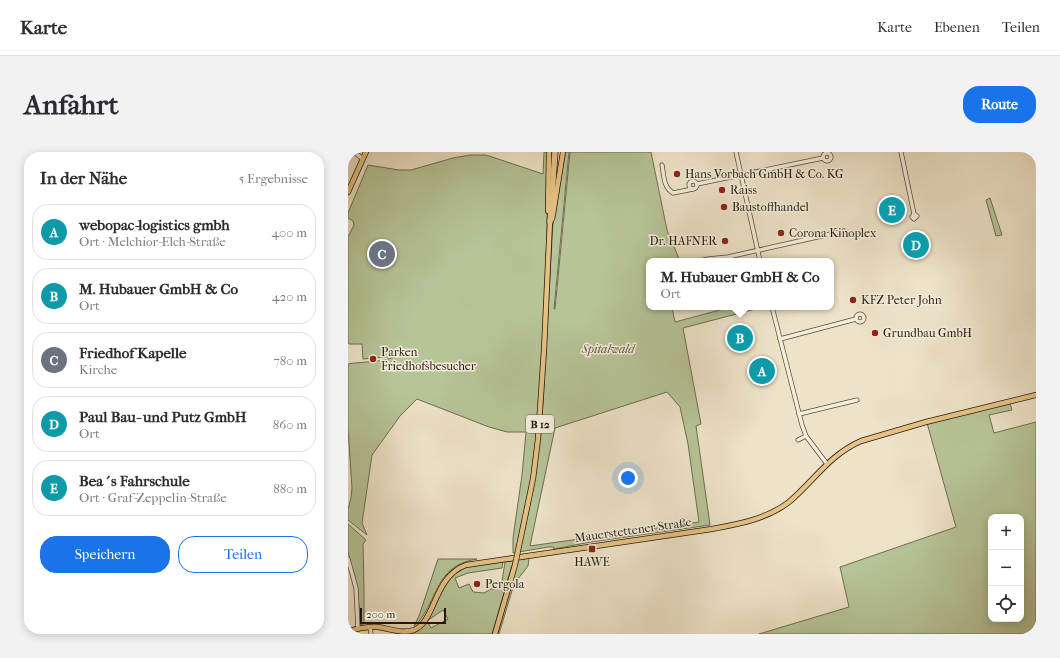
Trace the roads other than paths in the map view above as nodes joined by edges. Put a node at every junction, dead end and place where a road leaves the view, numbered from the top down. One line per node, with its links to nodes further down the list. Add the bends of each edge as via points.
1 (354, 152): 9 (street)
2 (550, 152): 16 (main road, B 12)
3 (555, 152): 16 (highway, B 12)
4 (563, 152): 16 (main road, via 554,214)
5 (736, 152): 11 (street)
6 (901, 152): 15 (street)
7 (365, 153): 9 (main road)
8 (823, 158): 11 (street)
9 (363, 159): 14 (main road)
10 (662, 165): 13 (street, via 668,190 673,193)
11 (740, 175): 12 (street); 18 (street)
12 (697, 184): 13 (street); 13 (street, via 695,181 690,182)
13 (693, 189)
14 (348, 192)
15 (914, 214)
16 (550, 222): 35 (main road, B 12, bridge, via 544,358 533,479 519,546)
17 (844, 231): 18 (street)
18 (758, 250): 19 (street); 20 (street)
19 (726, 258)
20 (759, 258)
21 (773, 310): 23 (street)
22 (856, 319): 23 (street)
23 (780, 339): 26 (street)
24 (1036, 395): 29 (main road, Mauerstettener Straße, via 861,441 842,450)
25 (857, 400): 26 (street)
26 (799, 414): 27 (street)
27 (806, 436): 28 (street); 29 (street)
28 (798, 440)
29 (827, 464): 31 (main road, Mauerstettener Straße, via 789,501 765,516 734,525 466,564 447,579 426,619 418,628 401,632)
30 (348, 559): 32 (street, via 356,588)
31 (370, 627): 32 (main road, Mauerstettener Straße); 34 (street)
32 (358, 629): 33 (main road, Mauerstettener Straße)
33 (348, 631)
34 (371, 634)
35 (495, 634)

